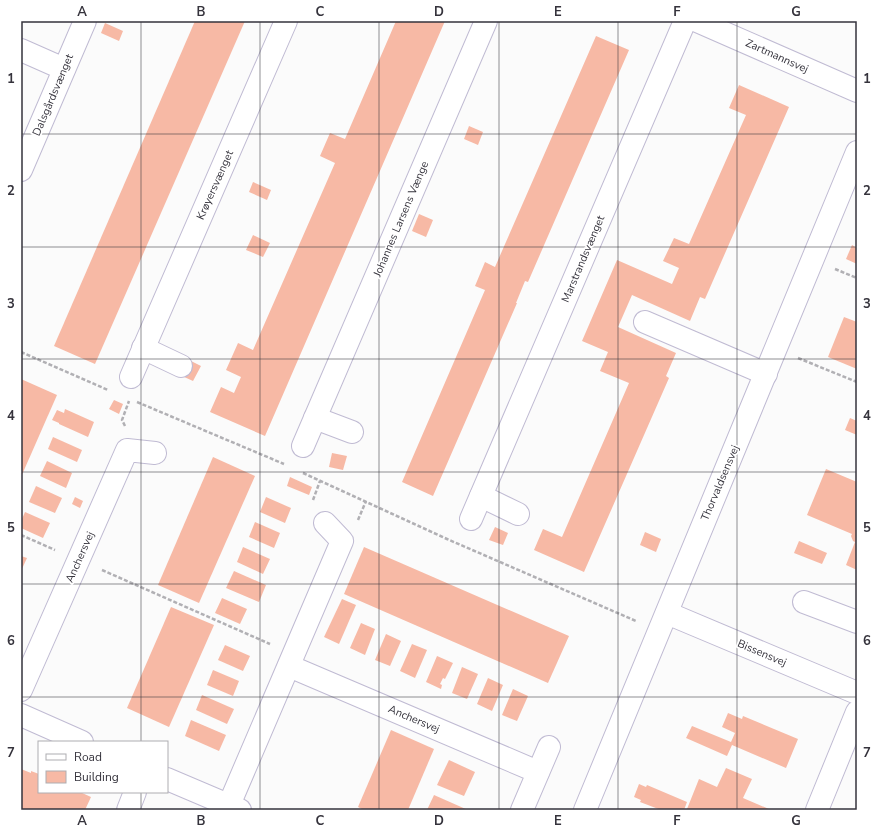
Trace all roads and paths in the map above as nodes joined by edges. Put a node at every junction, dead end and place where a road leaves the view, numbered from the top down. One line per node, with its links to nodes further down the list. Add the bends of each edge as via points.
1 (85, 21): 7 (street, Dalsgårdsvænget)
2 (286, 21): 12 (street, Krøyersvænget)
3 (486, 21): 20 (street, Johannes Larsens Vænge)
4 (685, 21): 27 (street, Marstrandsvænget)
5 (697, 21): 8 (street, Zartmannsvej)
6 (21, 50): 7 (street)
7 (64, 69): 10 (street, Dalsgårdsvænget)
8 (857, 91)
9 (857, 155): 13 (street, Thorvaldsensvej)
10 (21, 170)
11 (645, 322): 16 (street)
12 (143, 348): 15 (street); 17 (street, Krøyersvænget)
13 (776, 348): 16 (street, Thorvaldsensvej); 18 (path)
14 (21, 352): 19 (path)
15 (181, 366)
16 (766, 374): 34 (street, Thorvaldsensvej)
17 (131, 377)
18 (857, 382)
19 (115, 393)
20 (315, 418): 21 (street); 22 (street, Johannes Larsens Vænge)
21 (352, 432)
22 (303, 446)
23 (127, 450): 24 (street); 25 (path, via 125,424 122,420 129,399); 32 (street, Anchersvej)
24 (155, 453)
25 (286, 464)
26 (300, 471): 34 (path, via 447,539)
27 (481, 496): 28 (street); 29 (street, Marstrandsvænget)
28 (518, 514)
29 (471, 518)
30 (325, 523): 36 (street, via 342,541)
31 (21, 535): 32 (path)
32 (78, 560): 36 (path); 37 (street, Anchersvej)
33 (804, 602): 35 (street)
34 (663, 622): 38 (street, Bissensvej); 49 (street, Thorvaldsensvej)
35 (857, 622)
36 (291, 660): 43 (street, Anchersvej); 46 (street)
37 (21, 690)
38 (857, 693)
39 (857, 712): 50 (street)
40 (21, 715): 41 (street)
41 (80, 741)
42 (549, 747): 43 (street)
43 (538, 772): 48 (street)
44 (168, 779): 46 (street)
45 (136, 793): 47 (street)
46 (234, 808)
47 (128, 810)
48 (522, 810)
49 (585, 810)
50 (817, 810)

